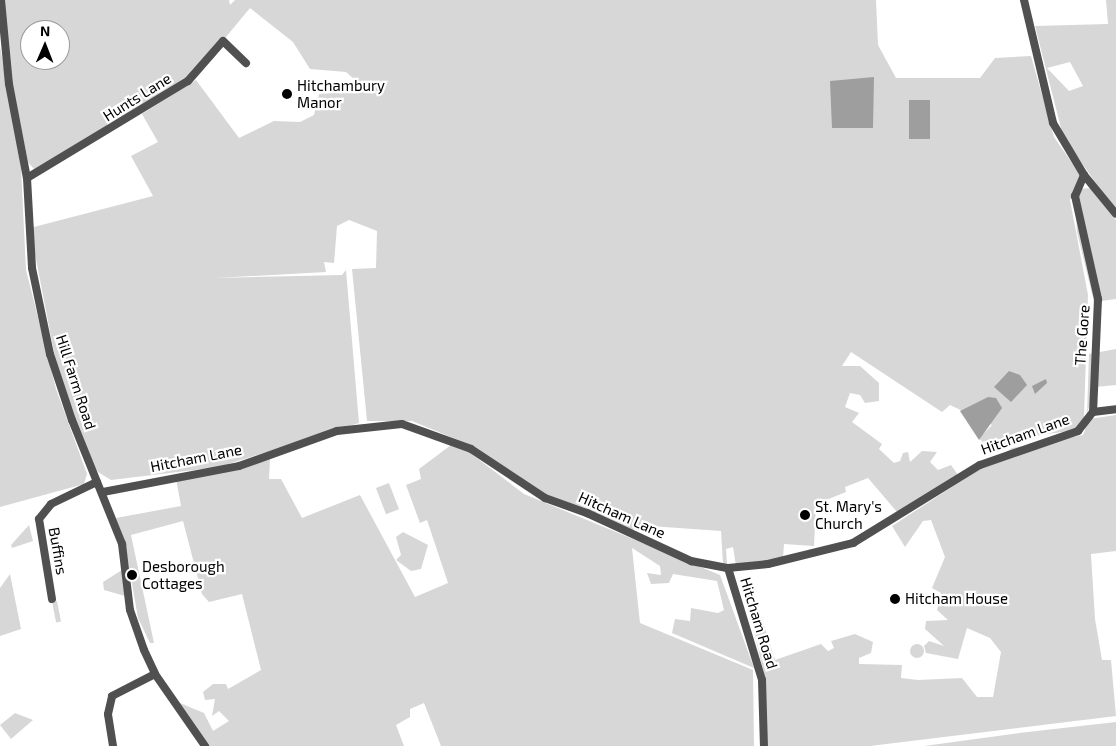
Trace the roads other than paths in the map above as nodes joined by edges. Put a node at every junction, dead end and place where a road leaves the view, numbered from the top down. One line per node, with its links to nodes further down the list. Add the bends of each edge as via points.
1 (0, 0): 5 (street, Hill Farm Road, via 9,84)
2 (1024, 0): 4 (street, via 1053,123)
3 (246, 63): 5 (street, Hunts Lane, via 224,42 188,81)
4 (1084, 175): 6 (street); 8 (street, The Gore, via 1075,196 1098,299)
5 (27, 178): 9 (street, Hill Farm Road, via 40,310 72,420)
6 (1116, 214)
7 (1116, 409): 8 (street)
8 (1093, 412): 11 (street, Hitcham Lane, via 1078,431 980,465 853,543 768,564)
9 (97, 482): 10 (street, Hill Farm Road); 12 (street, Buffins, via 51,504 39,519)
10 (103, 492): 11 (street, Hitcham Lane, via 239,466 344,429 402,424 471,449 545,498 587,512 691,561); 13 (street, Hill Farm Road, via 122,544 130,610)
11 (728, 568): 16 (street, Hitcham Road, via 762,680)
12 (52, 598)
13 (155, 674): 14 (street, via 112,696 108,714); 15 (street, Hill Farm Road)
14 (113, 746)
15 (205, 746)
16 (764, 746)

